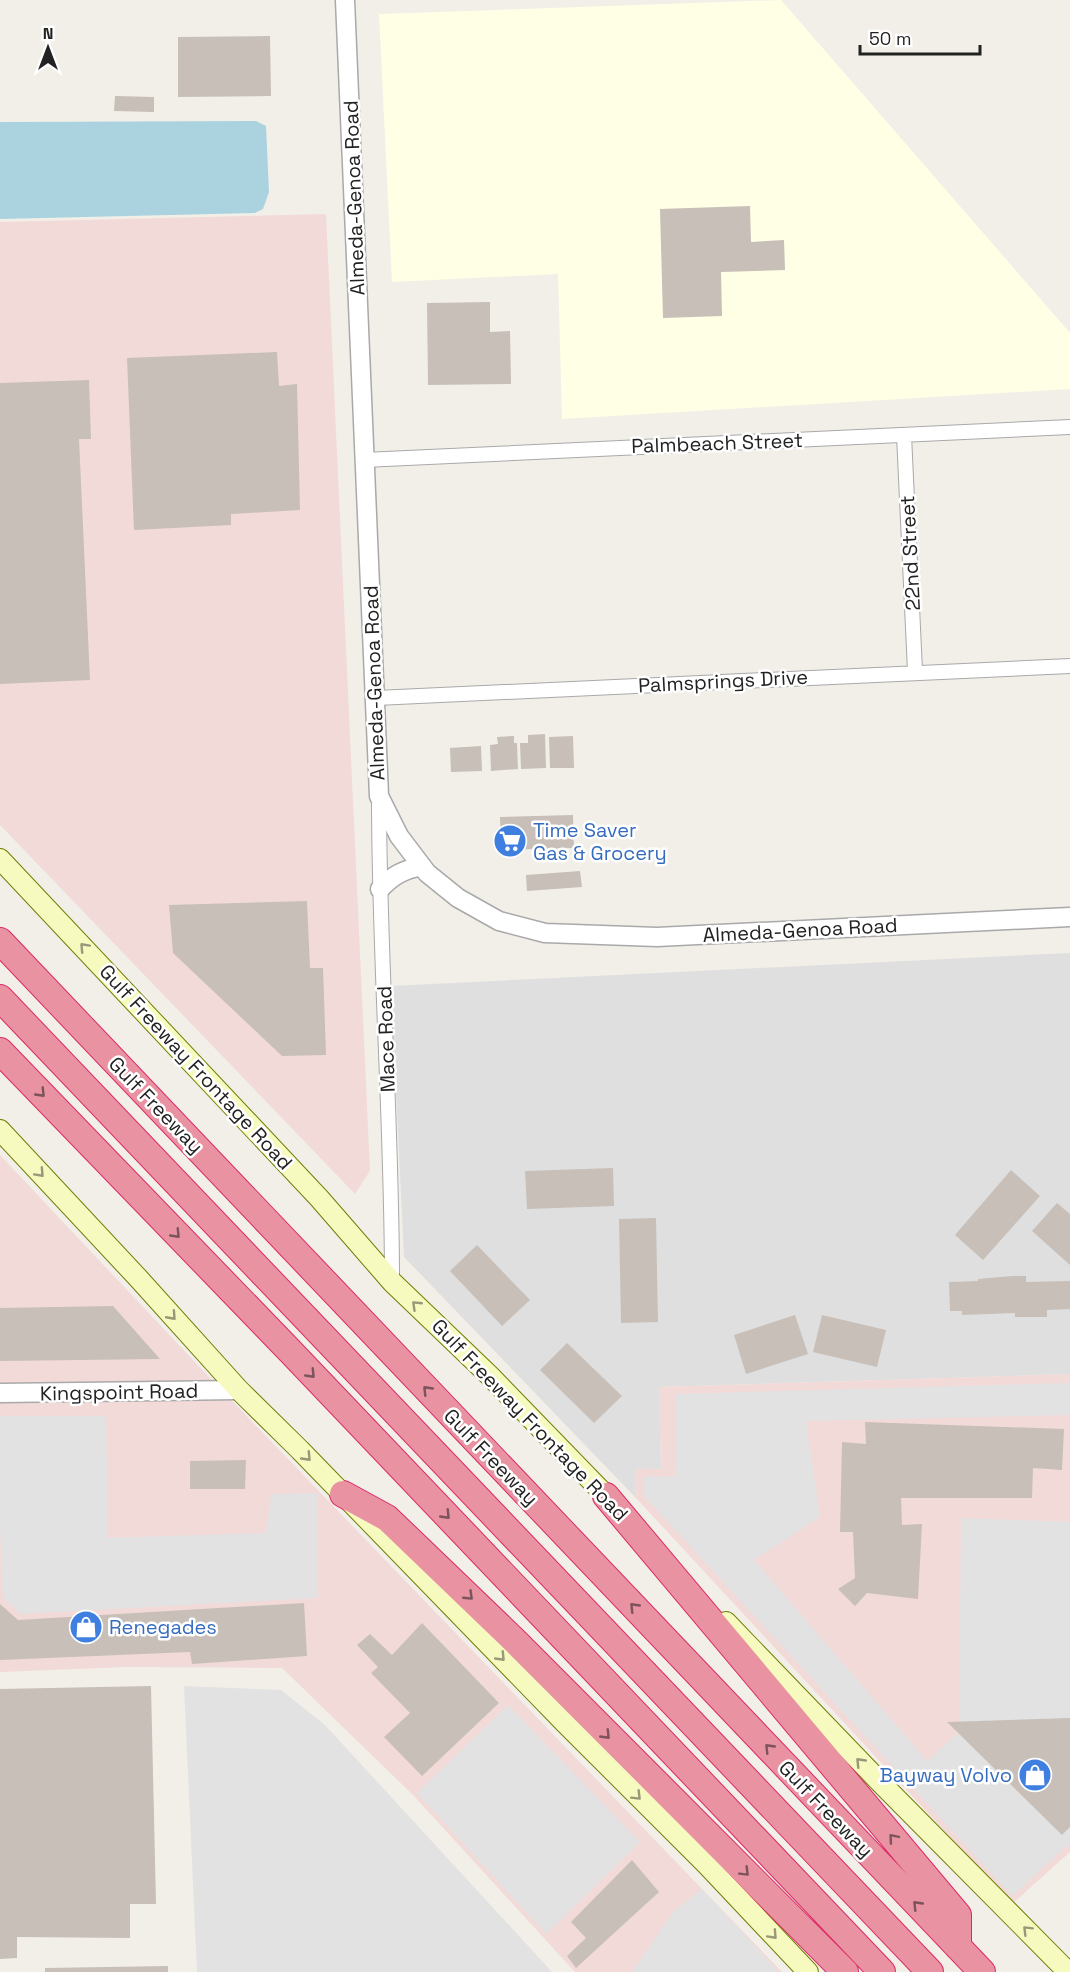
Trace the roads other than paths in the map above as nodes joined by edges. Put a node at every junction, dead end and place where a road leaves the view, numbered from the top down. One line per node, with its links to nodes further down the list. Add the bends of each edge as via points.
1 (345, 0): 4 (street, Almeda-Genoa Road)
2 (1070, 427): 3 (street, Palmbeach Street)
3 (904, 435): 4 (street, Palmbeach Street); 6 (street, 22nd Street)
4 (364, 460): 7 (street, Almeda-Genoa Road)
5 (1070, 666): 6 (street, Palmsprings Drive)
6 (915, 671): 7 (street, Palmsprings Drive)
7 (376, 698): 8 (street, Almeda-Genoa Road)
8 (379, 796): 10 (street, Almeda-Genoa Road, via 399,836); 11 (street, Mace Road)
9 (0, 860): 17 (main road, Gulf Freeway Frontage Road, one-way to 9, via 319,1198)
10 (422, 866): 11 (street, via 393,875); 12 (street, Almeda-Genoa Road, via 458,898 499,921 544,933 657,937)
11 (380, 888): 17 (street, Mace Road)
12 (1070, 917)
13 (0, 941): 22 (highway, Gulf Freeway, one-way to 13)
14 (0, 998): 26 (highway, Gulf Freeway)
15 (0, 1051): 25 (highway, one-way to 25)
16 (0, 1130): 18 (main road, one-way to 18)
17 (392, 1282): 21 (main road, Gulf Freeway Frontage Road, one-way to 17)
18 (239, 1390): 19 (street, Kingspoint Road); 20 (main road, one-way to 20)
19 (0, 1393)
20 (343, 1494): 23 (main road, one-way to 23); 24 (highway, one-way to 24, via 387,1518)
21 (606, 1496): 22 (highway, one-way to 21, via 958,1915); 28 (main road, Gulf Freeway Frontage Road, one-way to 21)
22 (958, 1947): 27 (highway, Gulf Freeway)
23 (808, 1972)
24 (845, 1972)
25 (882, 1972)
26 (930, 1972)
27 (982, 1972)
28 (1068, 1972)

